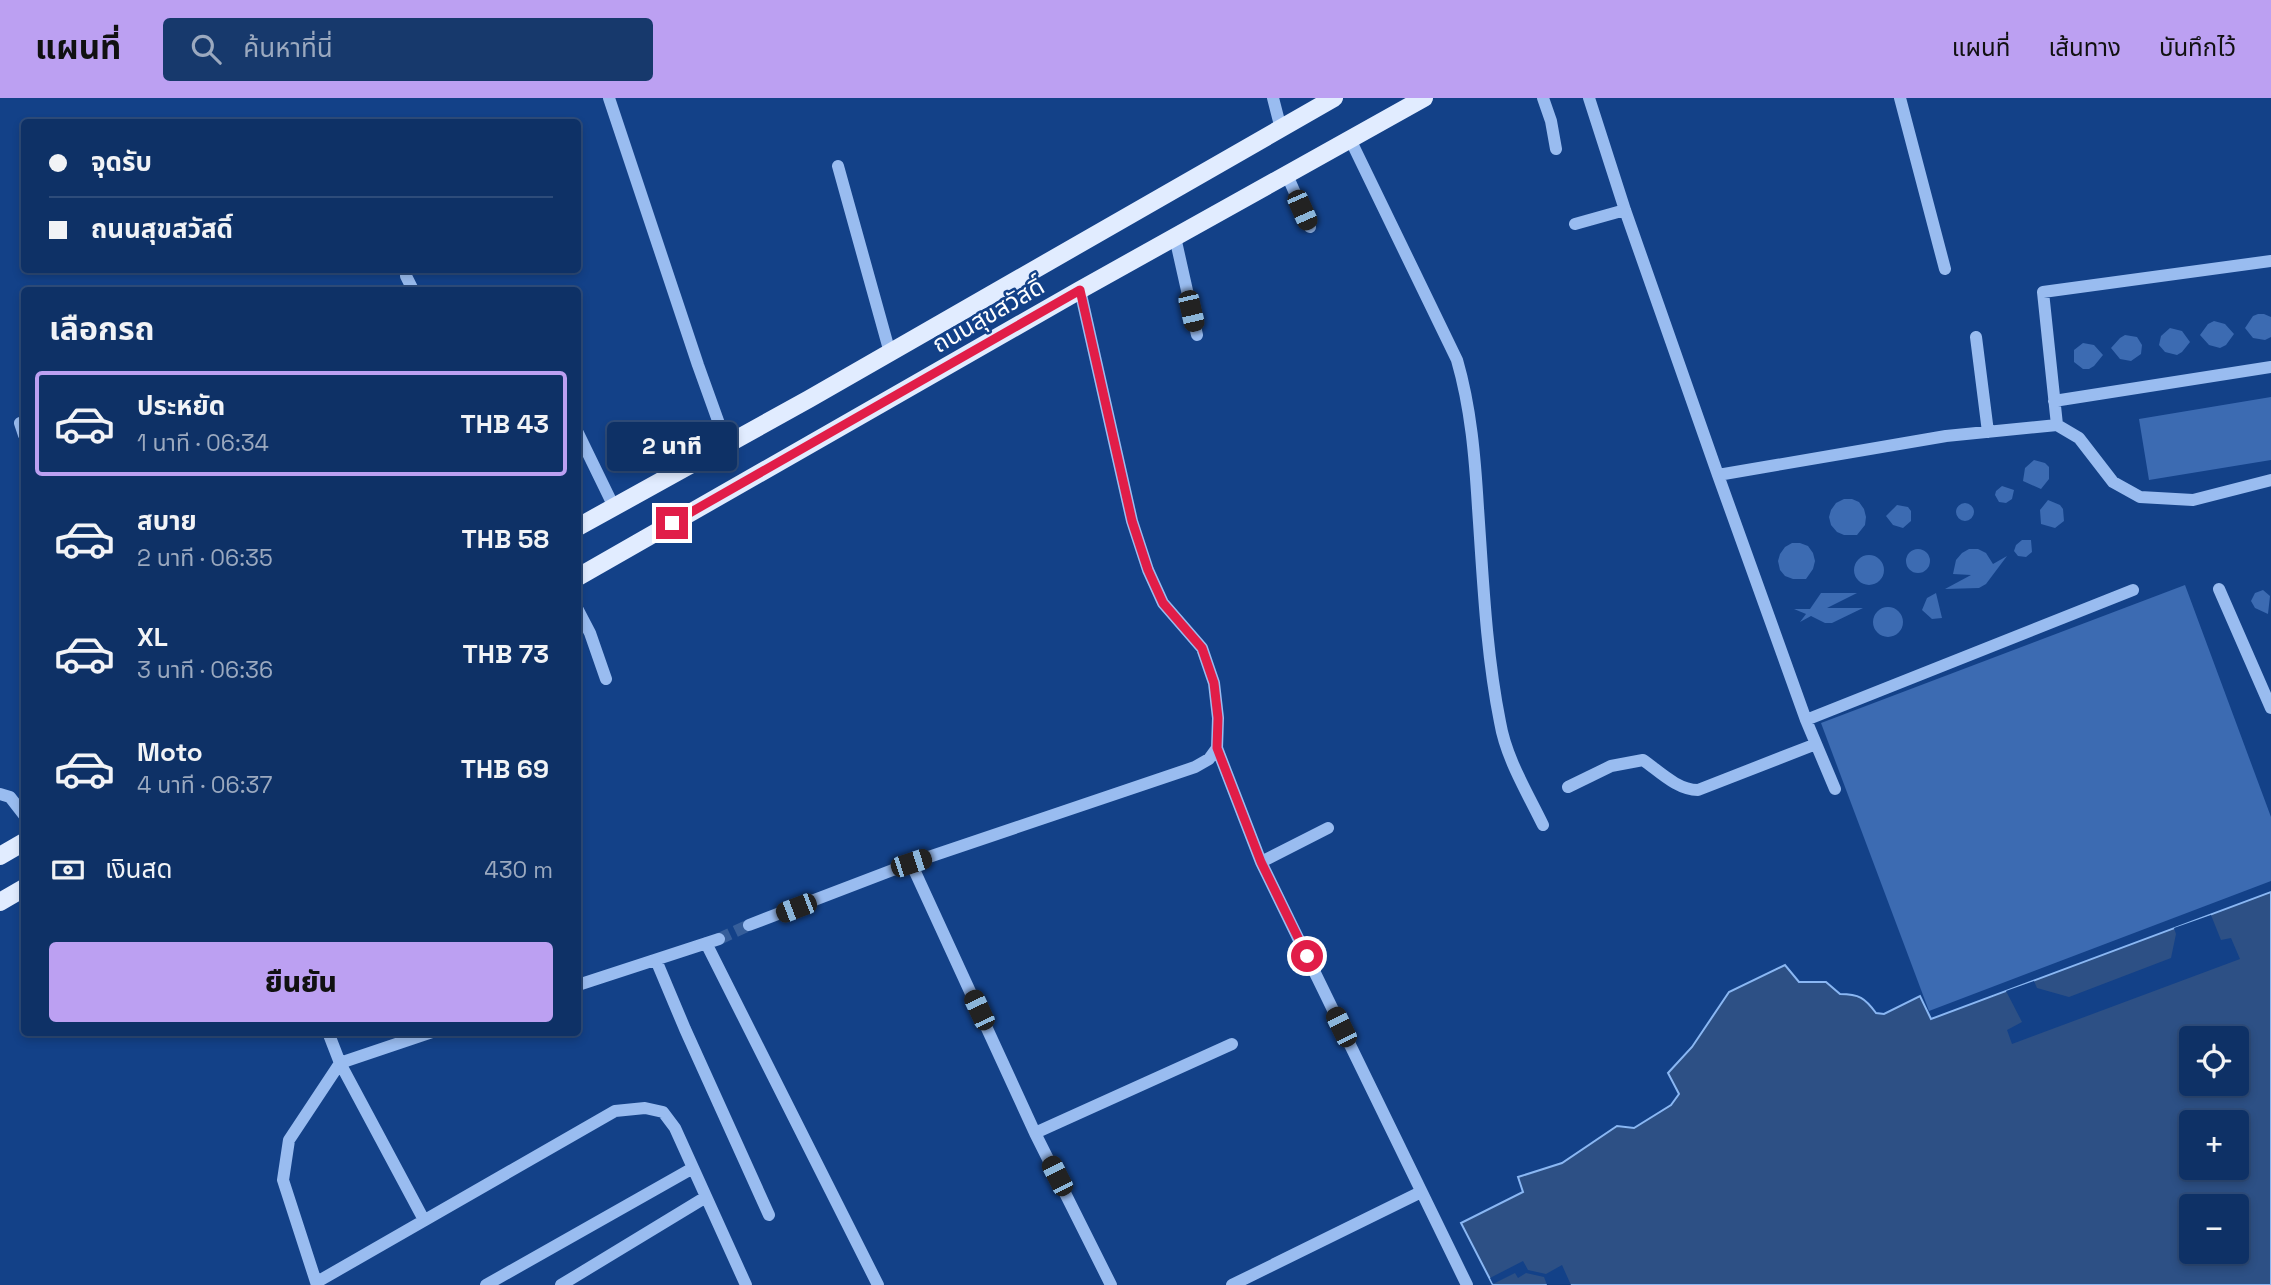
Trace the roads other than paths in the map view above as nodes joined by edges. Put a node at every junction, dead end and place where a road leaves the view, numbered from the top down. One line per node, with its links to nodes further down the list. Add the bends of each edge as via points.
1 (609, 98): 30 (street)
2 (1273, 98): 8 (street)
3 (1334, 98): 8 (main road, ถนนสุขสวัสดิ์)
4 (1424, 98): 9 (main road, ถนนสุขสวัสดิ์)
5 (1543, 98): 10 (street)
6 (1588, 98): 13 (street)
7 (1900, 98): 18 (street)
8 (1281, 128): 24 (main road, ถนนสุขสวัสดิ์)
9 (1350, 139): 12 (main road, ถนนสุขสวัสดิ์); 48 (street, via 1457,360 1464,384 1500,722 1507,748)
10 (1556, 149)
11 (838, 166): 24 (street)
12 (1287, 175): 15 (street); 16 (main road, ถนนสุขสวัสดิ์)
13 (1625, 209): 14 (street); 31 (street)
14 (1575, 224)
15 (1310, 227)
16 (1175, 237): 21 (main road, ถนนสุขสวัสดิ์); 22 (street)
17 (2271, 261): 26 (street, via 2043,292)
18 (1945, 269)
19 (406, 276): 20 (street)
20 (412, 287)
21 (1080, 290): 35 (main road, ถนนสุขสวัสดิ์); 43 (street, via 1132,521 1163,603 1202,648 1214,683)
22 (1197, 335)
23 (1976, 337): 28 (street)
24 (890, 353): 30 (main road, ถนนสุขสวัสดิ์)
25 (2271, 367): 26 (street)
26 (2054, 401): 27 (street)
27 (2057, 425): 28 (street); 32 (street, via 2079,438 2113,482 2140,497 2193,500)
28 (1989, 432): 31 (street)
29 (581, 439): 33 (street)
30 (726, 443): 33 (main road, ถนนสุขสวัสดิ์)
31 (1718, 475): 41 (street)
32 (2271, 480)
33 (614, 507): 34 (main road, ถนนสุขสวัสดิ์)
34 (581, 525)
35 (581, 575)
36 (2218, 589): 40 (street)
37 (2133, 590): 41 (street)
38 (581, 616): 39 (street)
39 (606, 679)
40 (2271, 708)
41 (1805, 720): 42 (street)
42 (1816, 744): 44 (street, via 1698,790 1688,790 1643,760 1611,766); 45 (street)
43 (1217, 748): 52 (street); 53 (street, via 1195,767)
44 (1568, 787)
45 (1835, 789)
46 (0, 794): 47 (street, via 10,797)
47 (21, 811)
48 (1543, 825)
49 (1328, 828): 52 (street)
50 (21, 844): 51 (main road)
51 (0, 856)
52 (1261, 862): 65 (street)
53 (911, 863): 56 (street); 63 (street)
54 (21, 890): 55 (main road)
55 (0, 902)
56 (749, 925)
57 (656, 960): 58 (street); 67 (street); 73 (street, via 713,941)
58 (581, 984)
59 (330, 1036): 62 (street)
60 (420, 1036): 62 (street)
61 (1232, 1044): 63 (street)
62 (340, 1063): 68 (street); 69 (street, via 289,1140 284,1180)
63 (1035, 1133): 74 (street)
64 (693, 1167): 66 (street); 68 (street, via 663,1112 645,1108 615,1111); 70 (street)
65 (1421, 1192): 75 (street); 76 (street)
66 (706, 1197): 71 (street); 72 (street)
67 (769, 1215)
68 (424, 1220): 69 (street)
69 (317, 1284)
70 (486, 1285)
71 (561, 1285)
72 (746, 1285)
73 (878, 1285)
74 (1111, 1285)
75 (1232, 1285)
76 (1468, 1285)

